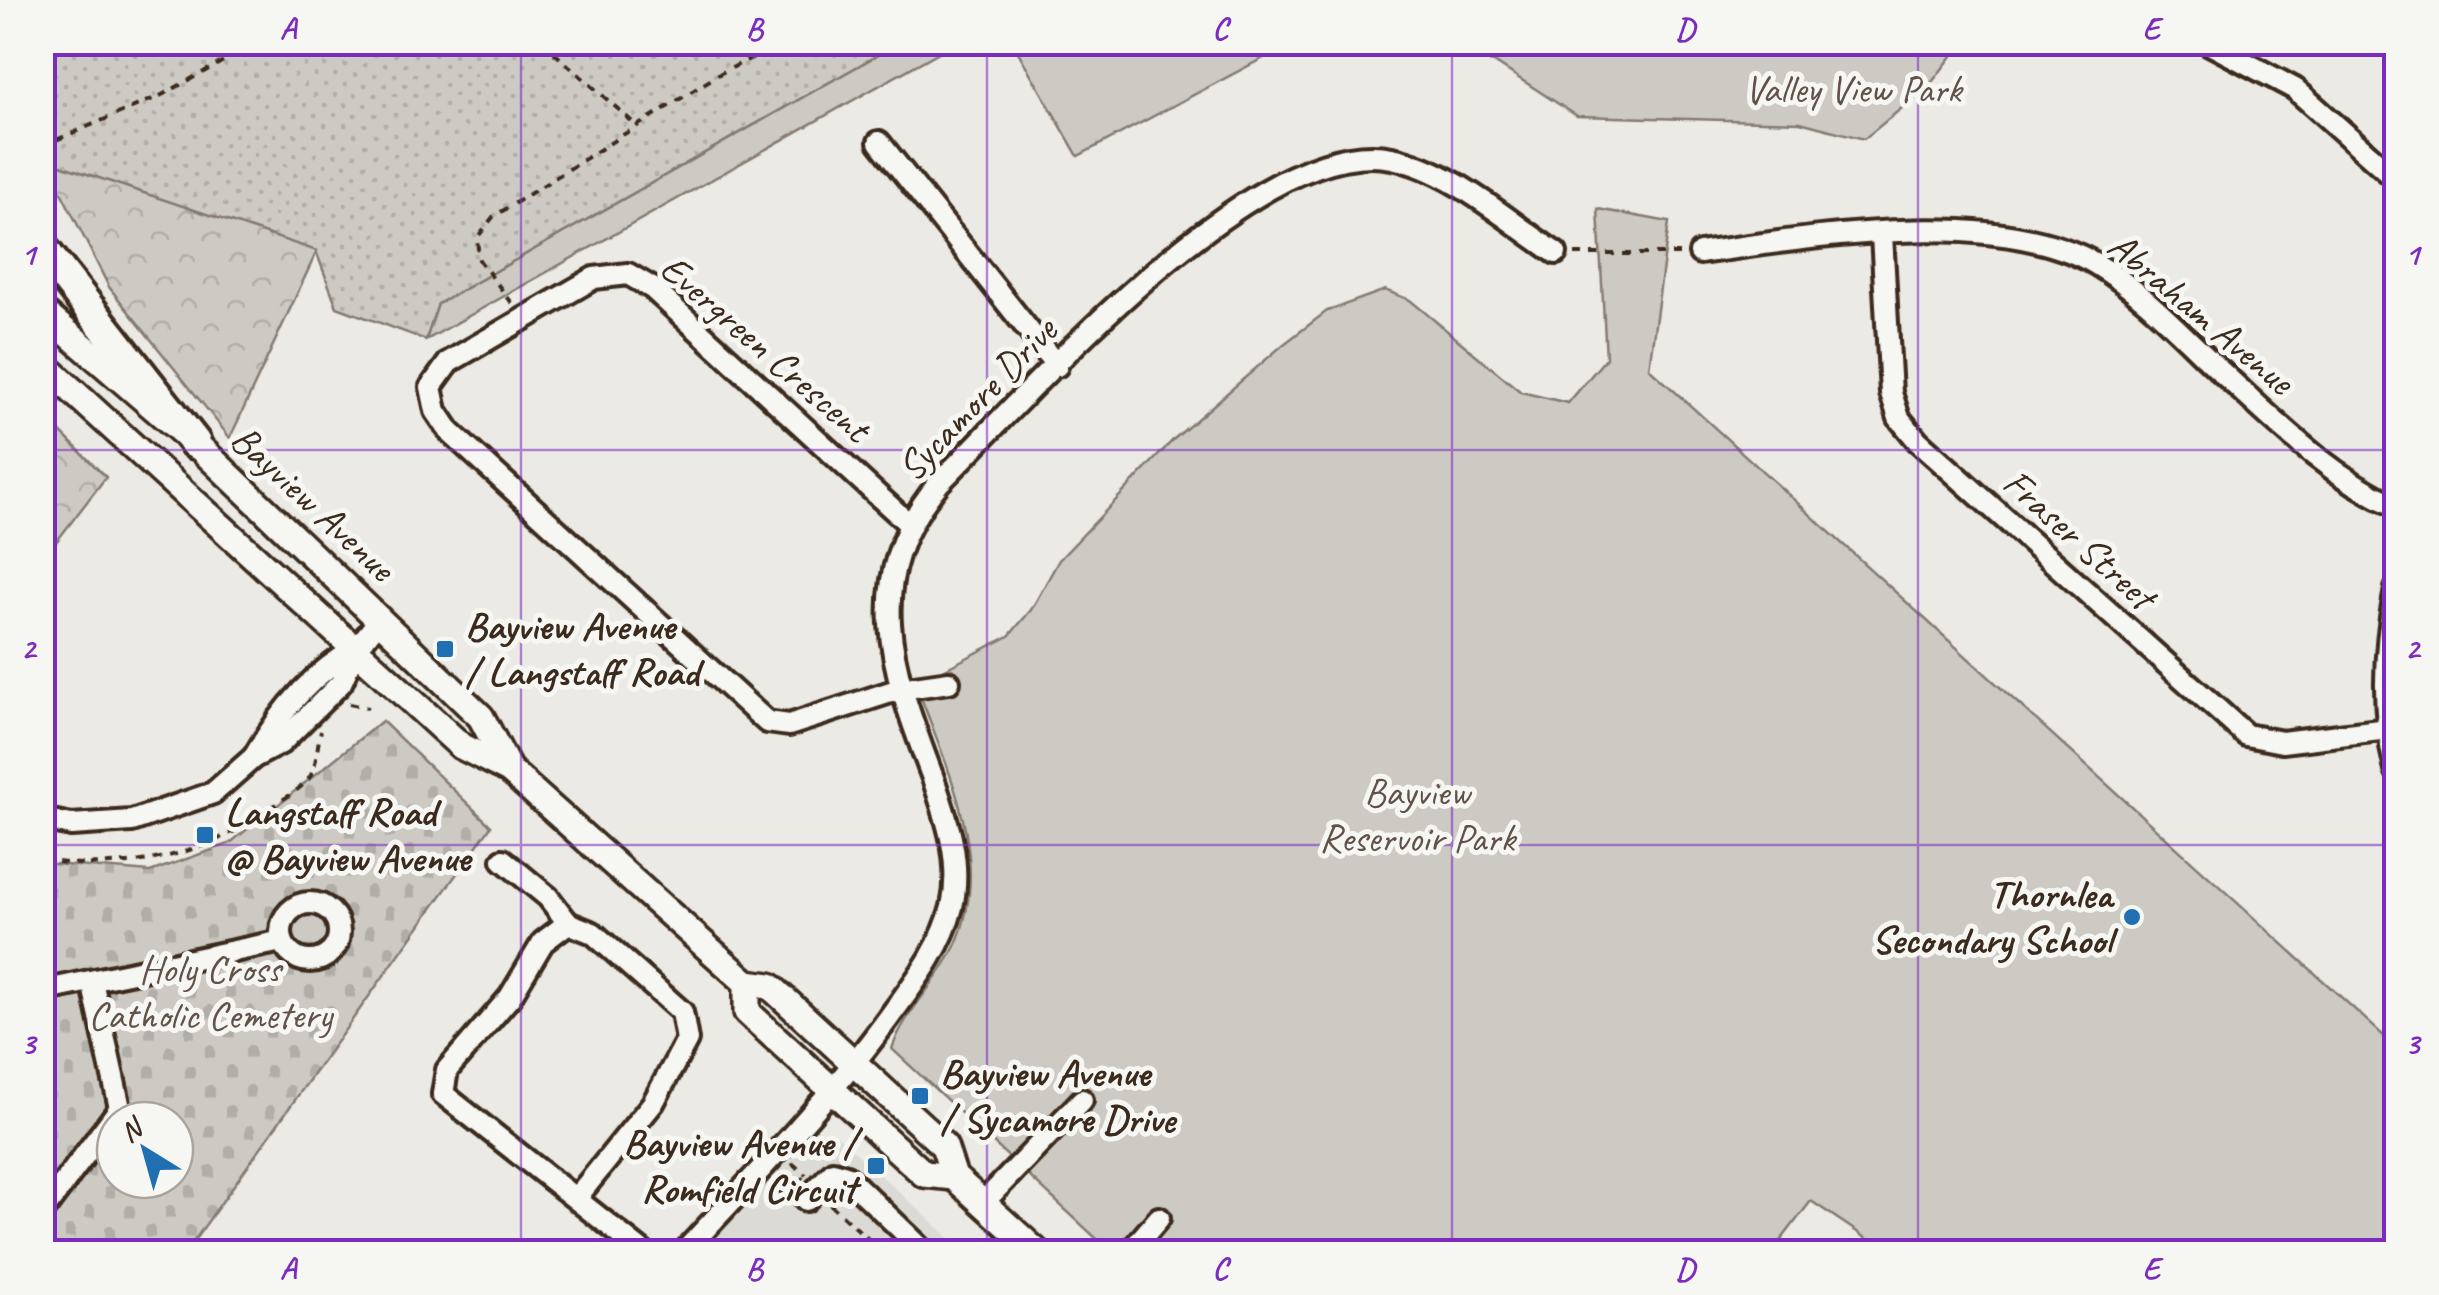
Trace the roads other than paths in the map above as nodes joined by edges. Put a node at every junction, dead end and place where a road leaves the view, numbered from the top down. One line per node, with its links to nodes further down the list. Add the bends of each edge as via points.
1 (2206, 42): 3 (street, via 2294,90)
2 (879, 142): 10 (street)
3 (2396, 179)
4 (1882, 235): 6 (street, Abraham Avenue); 12 (street, Abraham Avenue, via 1992,231 2074,253 2137,294 2336,474); 19 (street, Fraser Street, via 1891,393 1918,441 2246,735 2282,742)
5 (42, 248): 11 (highway)
6 (1700, 252)
7 (1556, 253): 10 (street, Sycamore Drive, via 1426,169 1372,156 1332,161 1297,175 1179,249)
8 (42, 310): 11 (main road, Bayview Avenue)
9 (42, 363): 16 (main road, Bayview Avenue)
10 (1057, 366): 13 (street, Sycamore Drive, via 939,482)
11 (195, 444): 15 (main road, Bayview Avenue)
12 (2396, 506)
13 (909, 524): 18 (street, Sycamore Drive, via 888,606); 18 (street, Evergreen Crescent, via 640,279 606,274 449,362 434,377 436,412 450,432 767,722 800,723)
14 (2396, 589): 19 (street, via 2387,641)
15 (380, 619): 16 (street); 20 (main road, Bayview Avenue, via 482,716)
16 (356, 650): 20 (main road, Bayview Avenue, via 460,746); 22 (street, via 341,683 281,743 254,756 213,794 162,814 71,825)
17 (949, 682): 18 (street)
18 (900, 689): 28 (street, Sycamore Drive, via 949,824 956,874 952,904 928,964)
19 (2388, 728): 21 (street)
20 (509, 770): 28 (main road, Bayview Avenue, via 748,983 770,986)
21 (2396, 770)
22 (42, 819)
23 (503, 860): 24 (street)
24 (568, 923): 30 (street, via 593,933 682,1012 688,1040 653,1103); 30 (street, via 543,942 510,997 447,1070 443,1094)
25 (282, 941): 26 (street)
26 (92, 981): 27 (street); 33 (street, via 120,1108)
27 (42, 991)
28 (844, 1077): 32 (main road, Bayview Avenue, via 944,1146 954,1177); 36 (street, Sycamore Drive)
29 (1082, 1100): 32 (street)
30 (577, 1196): 35 (street)
31 (812, 1197): 37 (street, via 833,1172 846,1176)
32 (982, 1204): 38 (main road, Bayview Avenue)
33 (42, 1212)
34 (1158, 1218): 39 (street)
35 (643, 1252)
36 (684, 1252)
37 (925, 1252)
38 (1037, 1252)
39 (1130, 1252)

